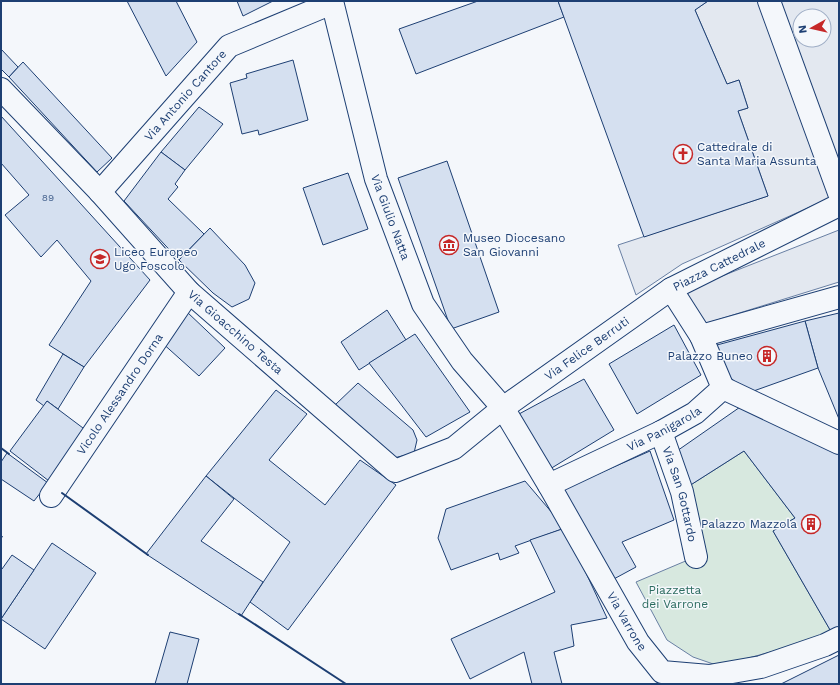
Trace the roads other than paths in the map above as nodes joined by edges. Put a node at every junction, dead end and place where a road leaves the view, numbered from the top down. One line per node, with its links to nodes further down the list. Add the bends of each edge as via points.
1 (768, 1): 5 (street)
2 (332, 2): 4 (street, Via Antonio Cantore, via 229,46); 12 (street, Via Giulio Natta, via 376,178 423,304 462,361)
3 (1, 89): 4 (street, Via Gioacchino Testa)
4 (100, 192): 8 (street, Via Gioacchino Testa)
5 (839, 193)
6 (839, 204): 7 (street, Piazza Cattedrale)
7 (670, 289): 10 (street, Piazza Cattedrale); 12 (street, Via Felice Berruti)
8 (189, 292): 12 (street, Via Gioacchino Testa, via 395,471 454,448); 16 (street, Vicolo Alessandro Dorna)
9 (839, 297): 10 (street)
10 (701, 336): 11 (street)
11 (723, 388): 13 (street, Via Panigarola, via 695,413); 14 (street)
12 (503, 408): 15 (street, Via Varrone)
13 (661, 432): 15 (street, Via Panigarola); 17 (street, Via San Gottardo, via 682,492)
14 (839, 443)
15 (549, 485): 18 (street, Via Varrone, via 638,642 662,672 709,676 761,667)
16 (51, 496)
17 (696, 557)
18 (839, 638)

